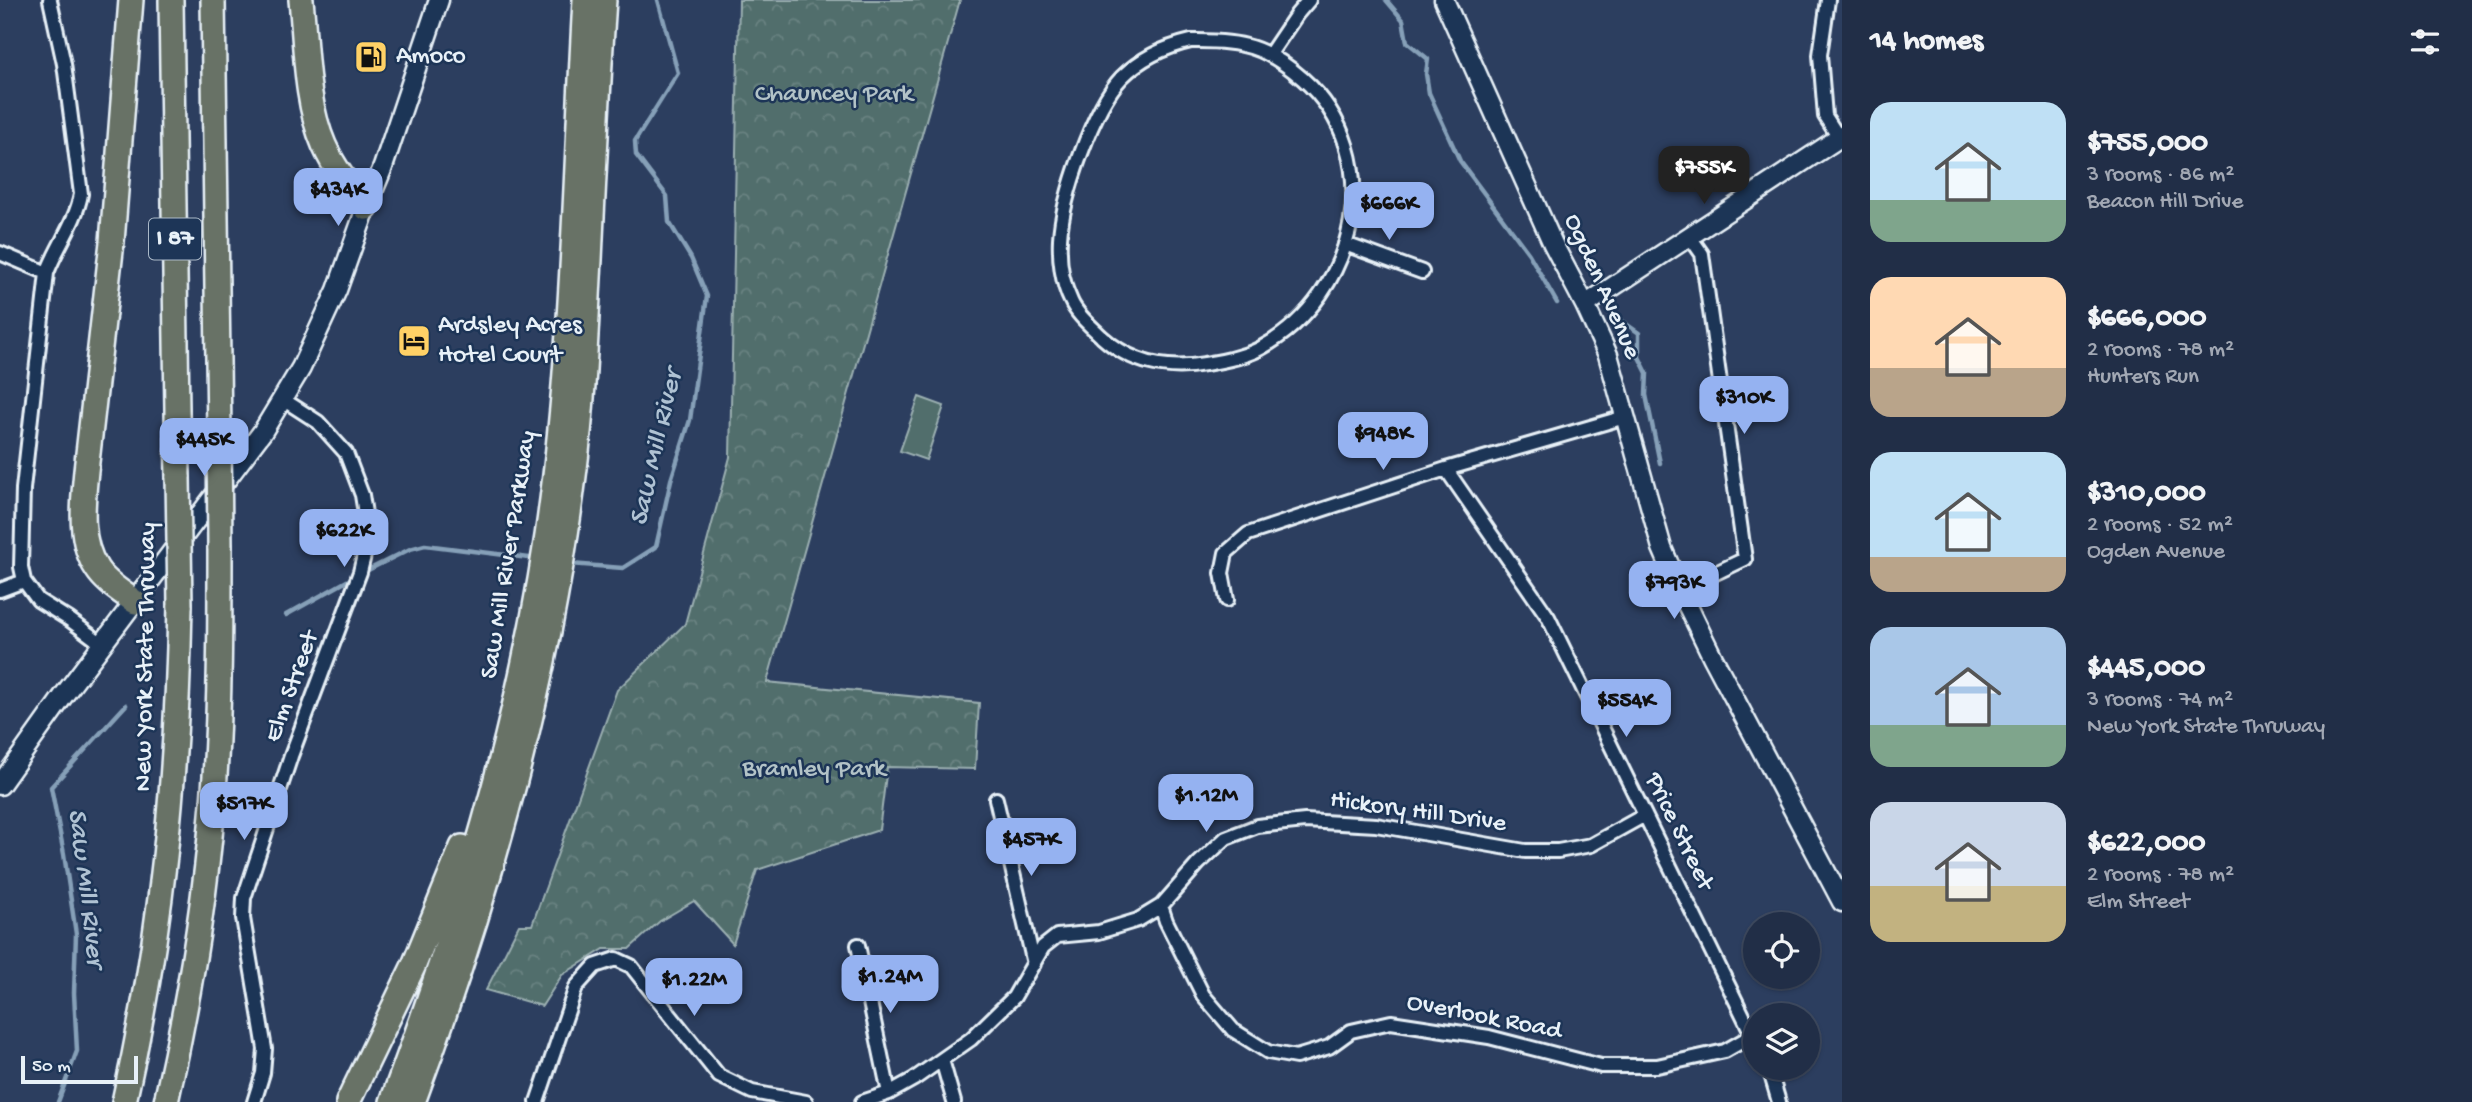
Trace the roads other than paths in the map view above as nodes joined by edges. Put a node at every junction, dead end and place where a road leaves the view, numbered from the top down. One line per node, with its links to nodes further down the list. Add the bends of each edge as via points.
1 (50, 0): 19 (street, via 64,64 81,194 79,209)
2 (131, 0): 30 (highway, via 112,242 83,509 87,543 97,570)
3 (171, 0): 46 (highway, New York State Thruway / I 87, bridge, via 180,605 177,718 166,866 145,1004)
4 (213, 0): 47 (highway, I 87, bridge, via 218,718 196,948)
5 (301, 0): 14 (highway, via 318,128 331,159)
6 (439, 0): 14 (street)
7 (585, 0): 24 (highway, Saw Mill River Parkway, via 555,478)
8 (604, 0): 24 (highway, Saw Mill River Parkway, via 581,407)
9 (1309, 0): 12 (street)
10 (1444, 0): 20 (street, Ogden Avenue, via 1553,244)
11 (1828, 0): 13 (street, via 1821,55 1825,117)
12 (1270, 54): 16 (street, via 1319,93 1341,128 1350,155 1354,193); 16 (street, via 1239,44 1191,41 1154,54 1120,79 1096,120 1062,219 1060,256 1070,300 1109,342 1135,359 1178,367 1219,362 1260,348 1293,325 1328,282)
13 (1841, 137): 15 (street)
14 (366, 208): 21 (street, via 326,316)
15 (1690, 237): 20 (street); 28 (street, via 1702,254 1745,559)
16 (1345, 244): 18 (street)
17 (0, 253): 19 (street)
18 (1422, 272)
19 (47, 273): 25 (street, via 23,489)
20 (1585, 304): 22 (street, Ogden Avenue, via 1608,355)
21 (284, 400): 30 (street); 48 (street, Elm Street, via 318,422 346,453 368,526 363,564 244,898 244,928 265,1049)
22 (1625, 417): 23 (street); 28 (street, Ogden Avenue, via 1661,548)
23 (1446, 469): 29 (street, via 1248,534 1226,553 1222,573); 35 (street, Price Street, via 1548,617)
24 (556, 539): 26 (highway, Saw Mill River Parkway)
25 (24, 581): 27 (street); 31 (street, via 38,600)
26 (548, 588): 32 (highway, Saw Mill River Parkway); 51 (highway, Saw Mill River Parkway, via 536,696 504,819)
27 (0, 590)
28 (1680, 590): 36 (street, Ogden Avenue)
29 (1227, 600)
30 (135, 602): 31 (street)
31 (102, 644): 33 (street)
32 (507, 730): 49 (highway, via 414,965); 50 (highway, Saw Mill River Parkway, via 461,898)
33 (0, 785)
34 (996, 799): 39 (street)
35 (1644, 815): 37 (street, Hickory Hill Drive, via 1591,845 1558,851 1525,851 1376,825 1305,821 1256,825 1226,838); 40 (street, Price Street)
36 (1842, 902)
37 (1161, 906): 39 (street, Hickory Hill Drive, via 1138,920 1099,932 1057,936 1043,947); 41 (street, Overlook Road, via 1203,995 1233,1030 1274,1054 1296,1058 1329,1047 1351,1031 1391,1022 1489,1037 1601,1066 1657,1066)
38 (859, 945): 44 (street)
39 (1034, 964): 42 (street, Hickory Hill Drive, via 1014,996 971,1039)
40 (1743, 1016)
41 (1743, 1043)
42 (942, 1060): 44 (street, Hickory Hill Drive); 55 (street)
43 (1773, 1080): 56 (street)
44 (889, 1093): 54 (street, Hickory Hill Drive)
45 (784, 1100): 52 (street, via 752,1092 719,1076 631,966 616,959 595,966 576,988); 53 (street)
46 (124, 1102)
47 (166, 1102)
48 (254, 1102)
49 (348, 1102)
50 (392, 1102)
51 (413, 1102)
52 (537, 1102)
53 (806, 1102)
54 (862, 1102)
55 (954, 1102)
56 (1779, 1102)

